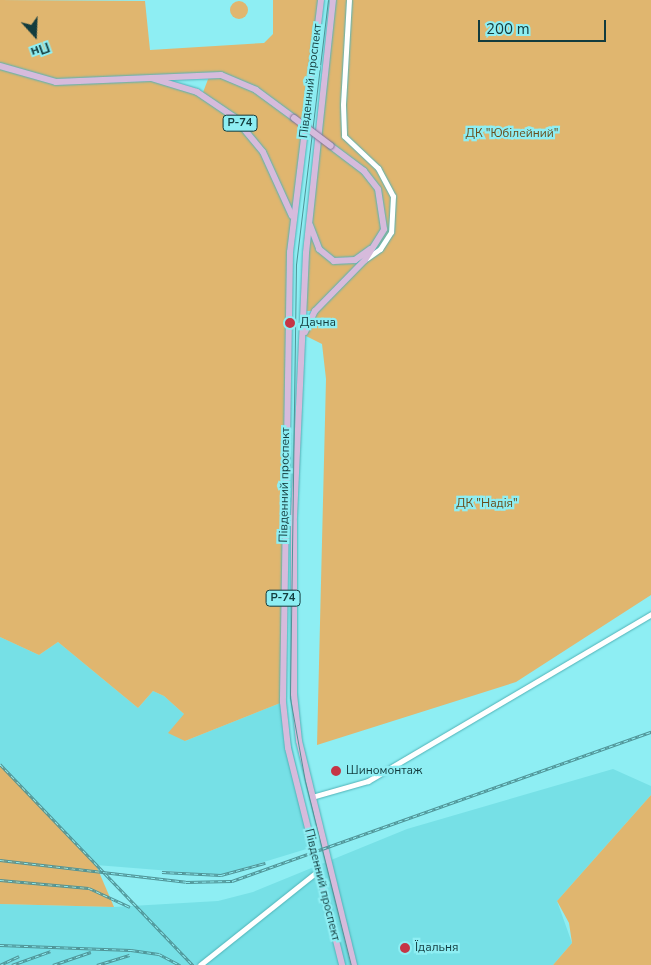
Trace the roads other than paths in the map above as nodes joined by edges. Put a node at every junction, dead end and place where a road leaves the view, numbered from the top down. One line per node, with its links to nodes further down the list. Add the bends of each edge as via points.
1 (321, 0): 7 (main road, Південний проспект)
2 (333, 0): 6 (main road, Південний проспект)
3 (349, 0): 9 (street, via 344,136 378,168 393,196 391,232 380,249)
4 (0, 66): 5 (main road, Р-74, via 56,82)
5 (137, 77): 7 (main road, Р-74, via 185,87 234,116 252,136 278,178); 8 (main road, Р-74, bridge, via 221,75 256,90 364,171 378,189 384,208)
6 (309, 220): 8 (main road, via 319,249 338,262 360,257); 10 (main road, Південний проспект)
7 (293, 223): 13 (main road, Південний проспект / Р-74, via 283,716)
8 (381, 237): 9 (main road, Р-74)
9 (364, 260): 10 (main road, Р-74, via 326,298)
10 (304, 335): 12 (main road, Південний проспект / Р-74, via 294,522 294,694)
11 (651, 614): 12 (street, via 368,781)
12 (312, 797): 16 (main road, Південний проспект / Р-74)
13 (319, 870): 14 (street); 15 (main road, Південний проспект / Р-74)
14 (200, 965)
15 (342, 965)
16 (354, 965)

